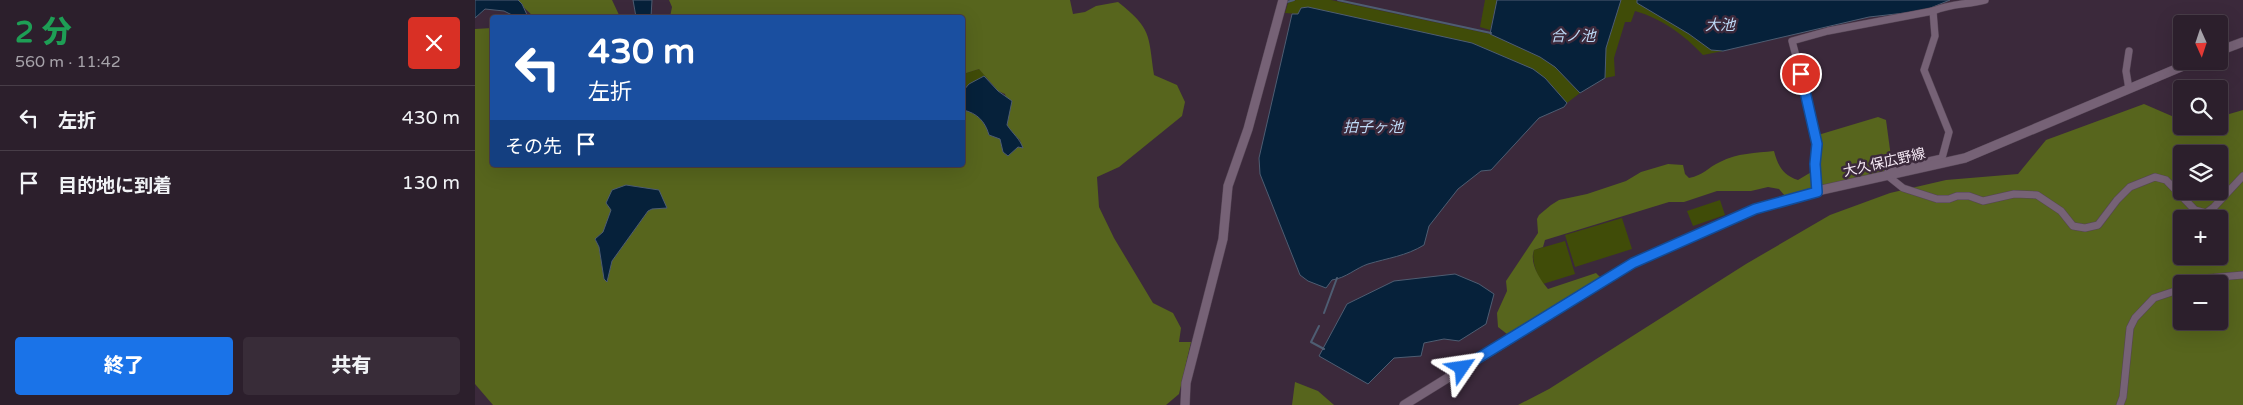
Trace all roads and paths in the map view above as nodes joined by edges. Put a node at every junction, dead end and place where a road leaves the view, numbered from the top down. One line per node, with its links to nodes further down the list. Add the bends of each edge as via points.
1 (1283, 0): 16 (street, via 1248,128 1228,186 1223,239)
2 (1985, 0): 3 (street)
3 (1955, 2): 4 (street)
4 (1933, 11): 10 (street, via 1935,36 1924,70 1949,132 1942,158 1888,170); 12 (street, via 1792,41 1817,144)
5 (2243, 42): 6 (street)
6 (2228, 48)
7 (2129, 51): 9 (street, via 2126,71)
8 (2173, 70): 9 (street, 大久保広野線)
9 (2129, 88): 10 (street, 大久保広野線, via 1965,158)
10 (1887, 176): 11 (street, via 1903,188 1937,199 1969,196 1983,201 2014,194 2037,195 2061,211 2073,226 2085,228 2098,225 2117,200 2138,182 2155,177 2166,180 2195,210 2206,213); 12 (street, 大久保広野線)
11 (2243, 176)
12 (1817, 192): 17 (street, 大久保広野線, via 1755,209 1633,263)
13 (2243, 275): 14 (street)
14 (2228, 276)
15 (2173, 291): 18 (street, via 2154,298 2130,328)
16 (1185, 400)
17 (1403, 405)
18 (2120, 405)

